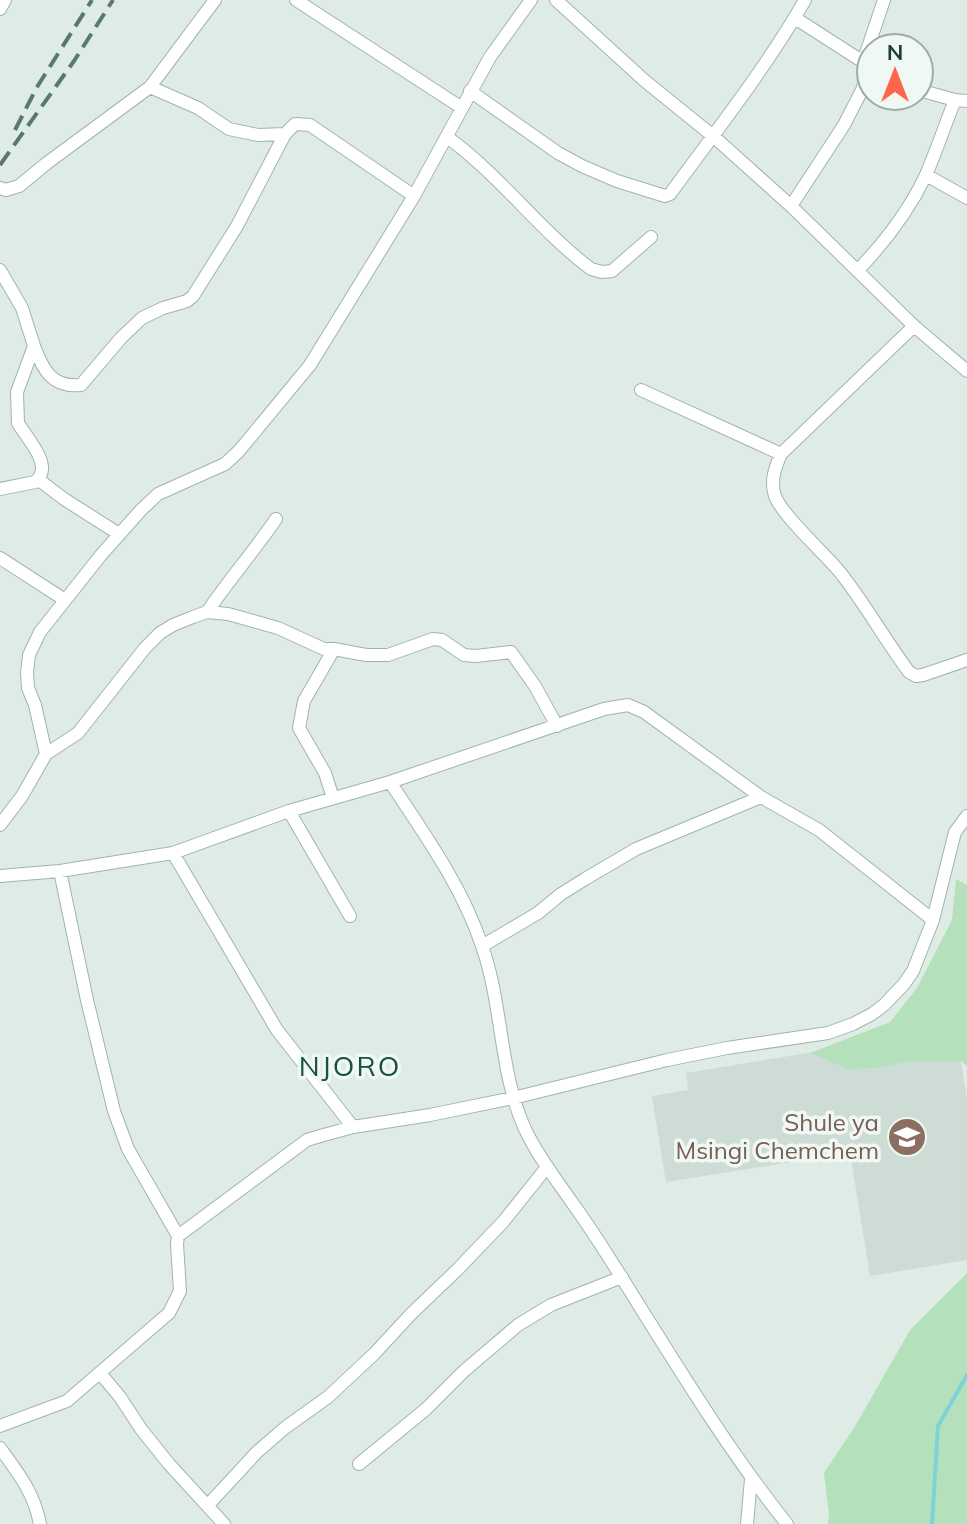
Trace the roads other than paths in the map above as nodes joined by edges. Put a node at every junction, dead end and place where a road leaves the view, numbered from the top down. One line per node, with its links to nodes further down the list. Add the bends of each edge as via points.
1 (5, 0): 8 (street)
2 (215, 0): 12 (street)
3 (296, 0): 17 (street)
4 (531, 0): 13 (street)
5 (556, 0): 19 (street)
6 (805, 0): 9 (street)
7 (884, 0): 10 (street)
8 (0, 9)
9 (795, 18): 11 (street); 19 (street)
10 (876, 32)
11 (855, 56)
12 (150, 87): 18 (street, via 229,129); 22 (street, via 19,186)
13 (470, 91): 17 (street); 19 (street, via 558,153 659,196 670,194)
14 (935, 94): 15 (street)
15 (961, 100): 21 (street)
16 (855, 104): 25 (street)
17 (462, 108): 20 (street)
18 (285, 134): 23 (street, via 295,124 310,125); 30 (street, via 237,226 190,299 142,318 81,385 52,379)
19 (713, 136): 25 (street)
20 (447, 137): 23 (street); 26 (street, via 591,269 612,271)
21 (926, 175): 24 (street); 28 (street, via 899,221)
22 (2, 192)
23 (414, 196): 37 (street, via 310,365 239,451 225,464 158,494)
24 (967, 198)
25 (791, 206): 28 (street)
26 (651, 237)
27 (0, 270): 30 (street, via 22,308)
28 (858, 270): 29 (street)
29 (914, 326): 31 (street); 33 (street)
30 (34, 346): 34 (street, via 17,392 17,418 40,459)
31 (967, 371)
32 (641, 390): 33 (street)
33 (781, 454): 42 (street, via 772,483 775,497 841,574 909,672 923,675)
34 (39, 480): 35 (street); 37 (street)
35 (0, 489)
36 (276, 519): 40 (street)
37 (119, 534): 39 (street)
38 (0, 558): 39 (street)
39 (65, 600): 44 (street, via 29,655 28,688)
40 (207, 612): 41 (street, via 257,621); 44 (street, via 160,633 78,733)
41 (334, 649): 43 (street, via 388,655 438,639 464,655 511,652); 47 (street, via 304,701 299,728)
42 (967, 660)
43 (557, 726): 45 (street); 46 (street, via 604,709 638,708)
44 (46, 754): 50 (street)
45 (390, 782): 47 (street); 56 (street, via 460,893)
46 (761, 797): 55 (street, via 819,830); 56 (street, via 636,849)
47 (333, 798): 48 (street)
48 (289, 811): 51 (street); 54 (street)
49 (967, 816): 55 (street, via 955,832)
50 (0, 825)
51 (173, 853): 52 (street); 58 (street, via 277,1030)
52 (60, 871): 53 (street); 60 (street, via 114,1111 128,1149)
53 (0, 876)
54 (350, 916)
55 (933, 920): 57 (street, via 904,984 884,1005 853,1024 828,1033 667,1060)
56 (482, 946): 57 (street)
57 (513, 1098): 58 (street); 59 (street)
58 (353, 1127): 60 (street, via 307,1140)
59 (547, 1167): 61 (street); 67 (street, via 503,1222 374,1354 257,1452)
60 (178, 1236): 62 (street, via 181,1283 174,1306)
61 (622, 1277): 65 (street, via 551,1305 518,1325); 66 (street)
62 (100, 1373): 63 (street, via 67,1401); 67 (street, via 169,1464)
63 (0, 1426)
64 (0, 1448): 68 (street, via 28,1486)
65 (359, 1464)
66 (751, 1479): 70 (street); 71 (street)
67 (208, 1505): 69 (street)
68 (40, 1524)
69 (224, 1524)
70 (747, 1524)
71 (787, 1524)

